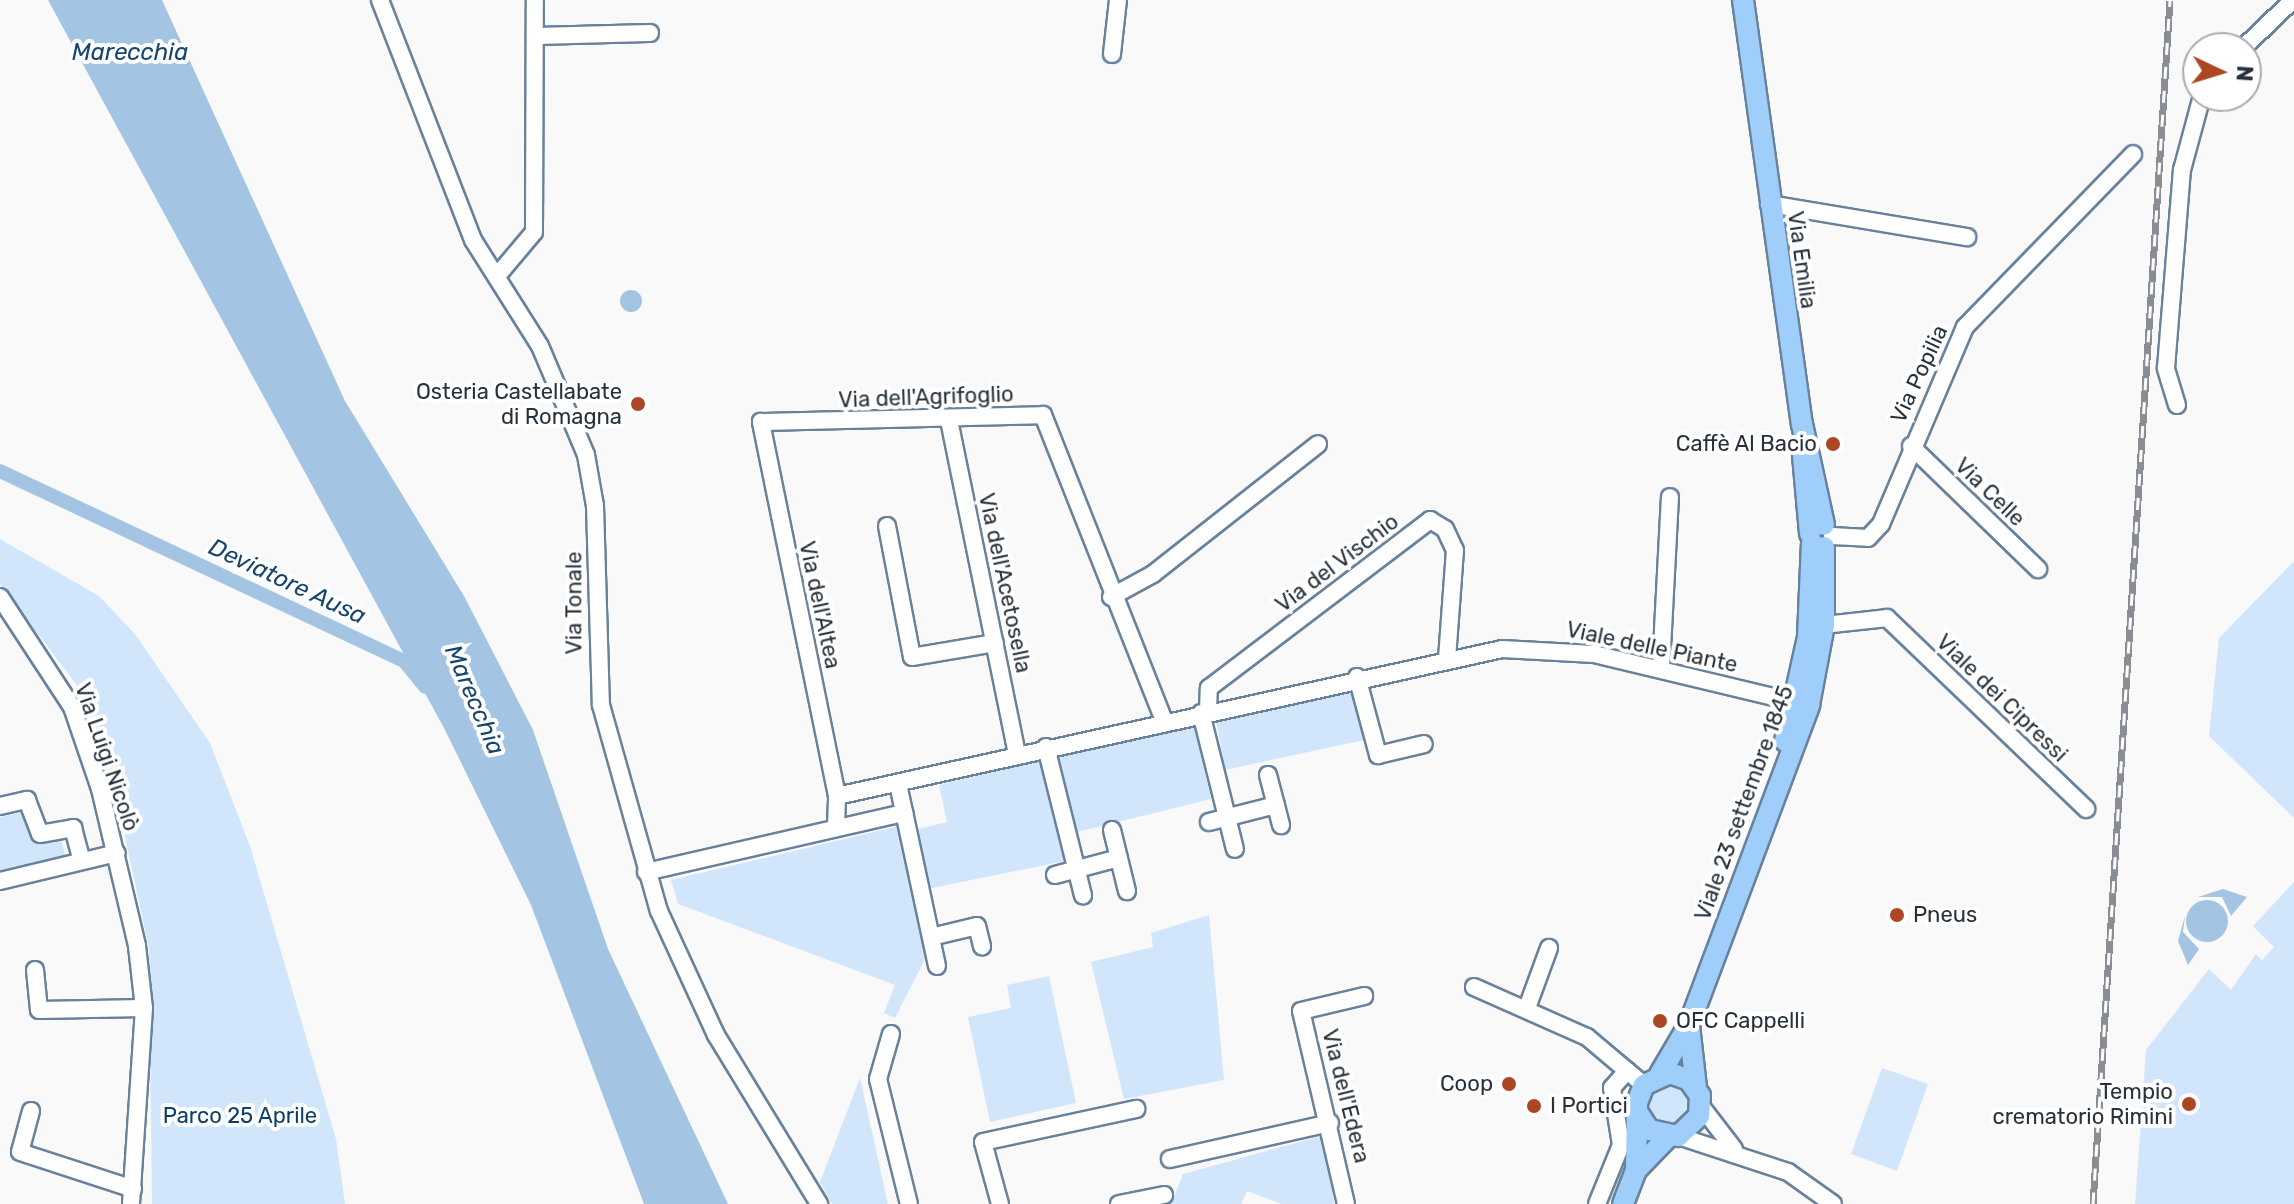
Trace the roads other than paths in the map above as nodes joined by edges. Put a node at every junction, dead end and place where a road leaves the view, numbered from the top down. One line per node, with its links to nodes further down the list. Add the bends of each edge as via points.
1 (380, 0): 14 (street, Via Tonale, via 436,155)
2 (535, 0): 8 (street)
3 (1118, 0): 9 (street)
4 (1743, 0): 12 (main road, Via Emilia)
5 (2293, 0): 6 (street)
6 (2260, 32)
7 (650, 33): 8 (street)
8 (535, 36): 14 (street, via 534,232)
9 (1112, 54)
10 (2194, 112): 15 (street, via 2182,170 2169,322 2167,384)
11 (2133, 154): 19 (street, Via Popilia, via 1965,327)
12 (1769, 204): 13 (street); 22 (main road, Via Emilia)
13 (1967, 237)
14 (497, 276): 55 (street, Via Tonale, via 546,356 586,455 595,506 601,705)
15 (2177, 405)
16 (949, 420): 17 (street, Via dell'Agrifoglio); 25 (street, Via dell'Agrifoglio, via 1043,415); 27 (street, Via dell'Acetosella)
17 (761, 422): 40 (street, Via dell'Altea)
18 (1318, 444): 25 (street, via 1153,574)
19 (1911, 446): 22 (street, Via Popilia, via 1881,524 1868,538); 23 (street, Via Celle)
20 (1670, 497): 29 (street)
21 (887, 526): 27 (street, via 912,657)
22 (1820, 537): 26 (main road, Viale 23 settembre 1845); 31 (main road, Viale 23 settembre 1845)
23 (2038, 569)
24 (0, 597): 51 (street, Via Luigi Nicolò, via 68,698)
25 (1111, 597): 33 (street, Via dell'Agrifoglio)
26 (1824, 625): 37 (main road, Viale 23 settembre 1845, via 1809,705); 43 (street, Viale dei Cipressi, via 1887,618)
27 (995, 643): 36 (street, Via dell'Acetosella)
28 (1447, 658): 29 (street, Viale delle Piante, via 1550,648); 30 (street, Viale delle Piante); 32 (street, Via del Vischio, via 1455,550 1445,529 1430,520 1209,688)
29 (1661, 668): 31 (street, Viale delle Piante)
30 (1357, 677): 32 (street, Viale delle Piante); 34 (street, via 1378,755)
31 (1794, 702): 37 (main road, Viale 23 settembre 1845)
32 (1204, 712): 33 (street, Viale delle Piante); 45 (street)
33 (1164, 721): 35 (street, Viale delle Piante)
34 (1424, 744)
35 (1046, 747): 36 (street, Viale delle Piante); 54 (street)
36 (1017, 754): 39 (street, Viale delle Piante)
37 (1783, 769): 69 (main road, Viale 23 settembre 1845)
38 (1268, 775): 41 (street)
39 (898, 784): 40 (street, Viale delle Piante); 44 (street)
40 (837, 796): 48 (street)
41 (1276, 805): 45 (street); 47 (street)
42 (0, 806): 53 (street, via 27,800 40,834 73,828)
43 (2086, 809)
44 (904, 813): 48 (street); 60 (street)
45 (1227, 817): 46 (street); 50 (street)
46 (1209, 822)
47 (1281, 825)
48 (836, 827): 55 (street)
49 (1112, 830): 52 (street)
50 (1235, 849)
51 (117, 853): 53 (street); 67 (street, Via Luigi Nicolò)
52 (1119, 858): 54 (street); 58 (street)
53 (82, 861): 57 (street)
54 (1077, 869): 56 (street); 59 (street)
55 (646, 872): 85 (street, Via Tonale, via 689,982)
56 (1055, 875)
57 (0, 881)
58 (1127, 891)
59 (1083, 895)
60 (931, 937): 61 (street, via 977,926); 63 (street)
61 (982, 946)
62 (1549, 948): 68 (street)
63 (937, 966)
64 (35, 970): 67 (street, via 39,1010)
65 (1474, 987): 68 (street)
66 (1364, 996): 77 (street, Via dell'Edera, via 1301,1011)
67 (144, 1008): 83 (street, Via Luigi Nicolò)
68 (1527, 1008): 71 (street, via 1587,1037)
69 (1689, 1025): 72 (main road, Viale 23 settembre 1845); 73 (main road, Viale 23 settembre 1845)
70 (891, 1034): 86 (street, via 878,1079)
71 (1627, 1071): 72 (street); 89 (street, via 1612,1088 1621,1145)
72 (1652, 1079): 73 (main road, via 1680,1075); 76 (main road, Viale 23 settembre 1845)
73 (1698, 1097): 78 (main road, Viale 23 settembre 1845, via 1694,1125); 79 (street, via 1721,1139)
74 (1136, 1109): 87 (street, via 983,1142)
75 (31, 1111): 83 (street, via 20,1152)
76 (1638, 1113): 78 (main road, via 1649,1130); 81 (main road, Viale 23 settembre 1845)
77 (1330, 1123): 80 (street); 84 (street, Via dell'Edera)
78 (1673, 1136): 79 (street); 81 (main road, Viale 23 settembre 1845)
79 (1746, 1157): 91 (street, via 1788,1172)
80 (1170, 1159)
81 (1636, 1170): 90 (main road, Viale 23 settembre 1845)
82 (1164, 1195): 88 (street)
83 (132, 1196)
84 (1348, 1203)
85 (819, 1204)
86 (909, 1204)
87 (1000, 1204)
88 (1119, 1204)
89 (1597, 1204)
90 (1623, 1204)
91 (1833, 1204)

